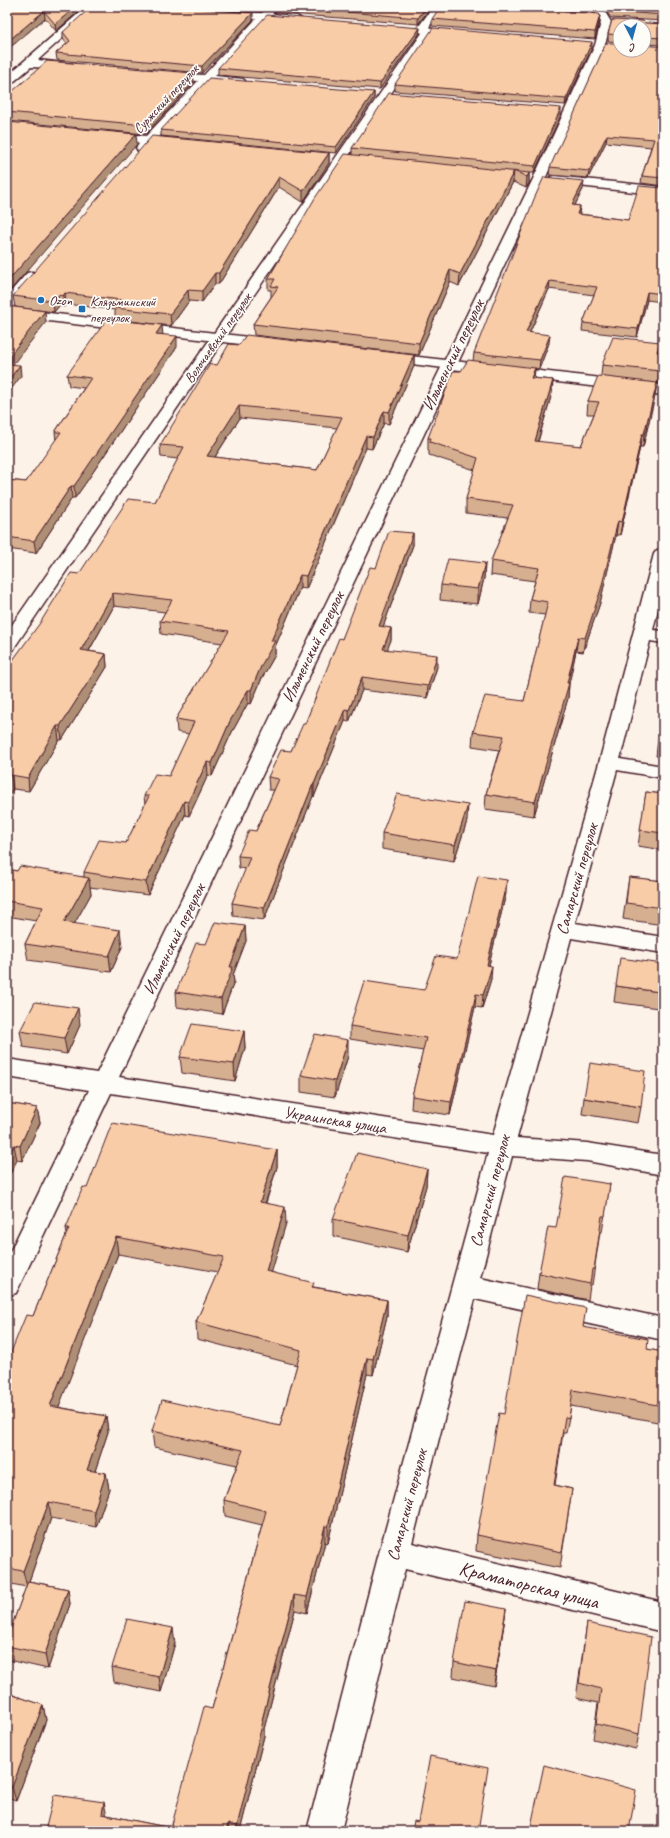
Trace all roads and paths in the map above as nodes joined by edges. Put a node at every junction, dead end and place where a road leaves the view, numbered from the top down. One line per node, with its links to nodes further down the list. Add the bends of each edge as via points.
1 (92, 7): 7 (street)
2 (438, 7): 14 (street, Волочаевский переулок)
3 (209, 12): 4 (street)
4 (268, 12): 6 (street); 10 (street, Суржский переулок)
5 (603, 17): 23 (street, Ильменский переулок, via 602,45)
6 (311, 20)
7 (29, 63): 8 (street); 11 (street)
8 (83, 68)
9 (152, 74): 10 (street)
10 (206, 78): 12 (street); 17 (street, Суржский переулок)
11 (7, 82)
12 (253, 83)
13 (370, 93): 14 (street)
14 (385, 95): 15 (street); 21 (street, Волочаевский переулок)
15 (401, 96)
16 (94, 134): 17 (street)
17 (149, 140): 18 (street); 19 (street, Суржский переулок)
18 (187, 144)
19 (133, 158)
20 (326, 158): 21 (street)
21 (341, 159): 22 (street); 28 (street, Волочаевский переулок)
22 (357, 161)
23 (531, 178): 24 (street); 31 (street, Ильменский переулок)
24 (663, 191)
25 (40, 267): 26 (street)
26 (7, 305)
27 (7, 312): 28 (street)
28 (219, 337): 29 (street); 35 (street, Волочаевский переулок)
29 (286, 345)
30 (374, 356): 31 (street)
31 (448, 365): 32 (street); 41 (street, Ильменский переулок)
32 (663, 390)
33 (663, 554): 34 (street, Самарский переулок)
34 (653, 635): 36 (street, Самарский переулок)
35 (7, 645)
36 (609, 764): 37 (street); 38 (street, Самарский переулок)
37 (663, 772)
38 (563, 929): 39 (street); 42 (street, Самарский переулок)
39 (663, 946)
40 (7, 1068): 41 (street, Украинская улица)
41 (105, 1084): 42 (street, Украинская улица); 44 (street, Ильменский переулок)
42 (502, 1146): 43 (street, Украинская улица, via 587,1152); 45 (street, Самарский переулок)
43 (663, 1165)
44 (7, 1285)
45 (465, 1286): 46 (street); 47 (street, Самарский переулок)
46 (663, 1329)
47 (394, 1553): 48 (street, Краматорская улица); 49 (street, Самарский переулок)
48 (663, 1617)
49 (324, 1831)

